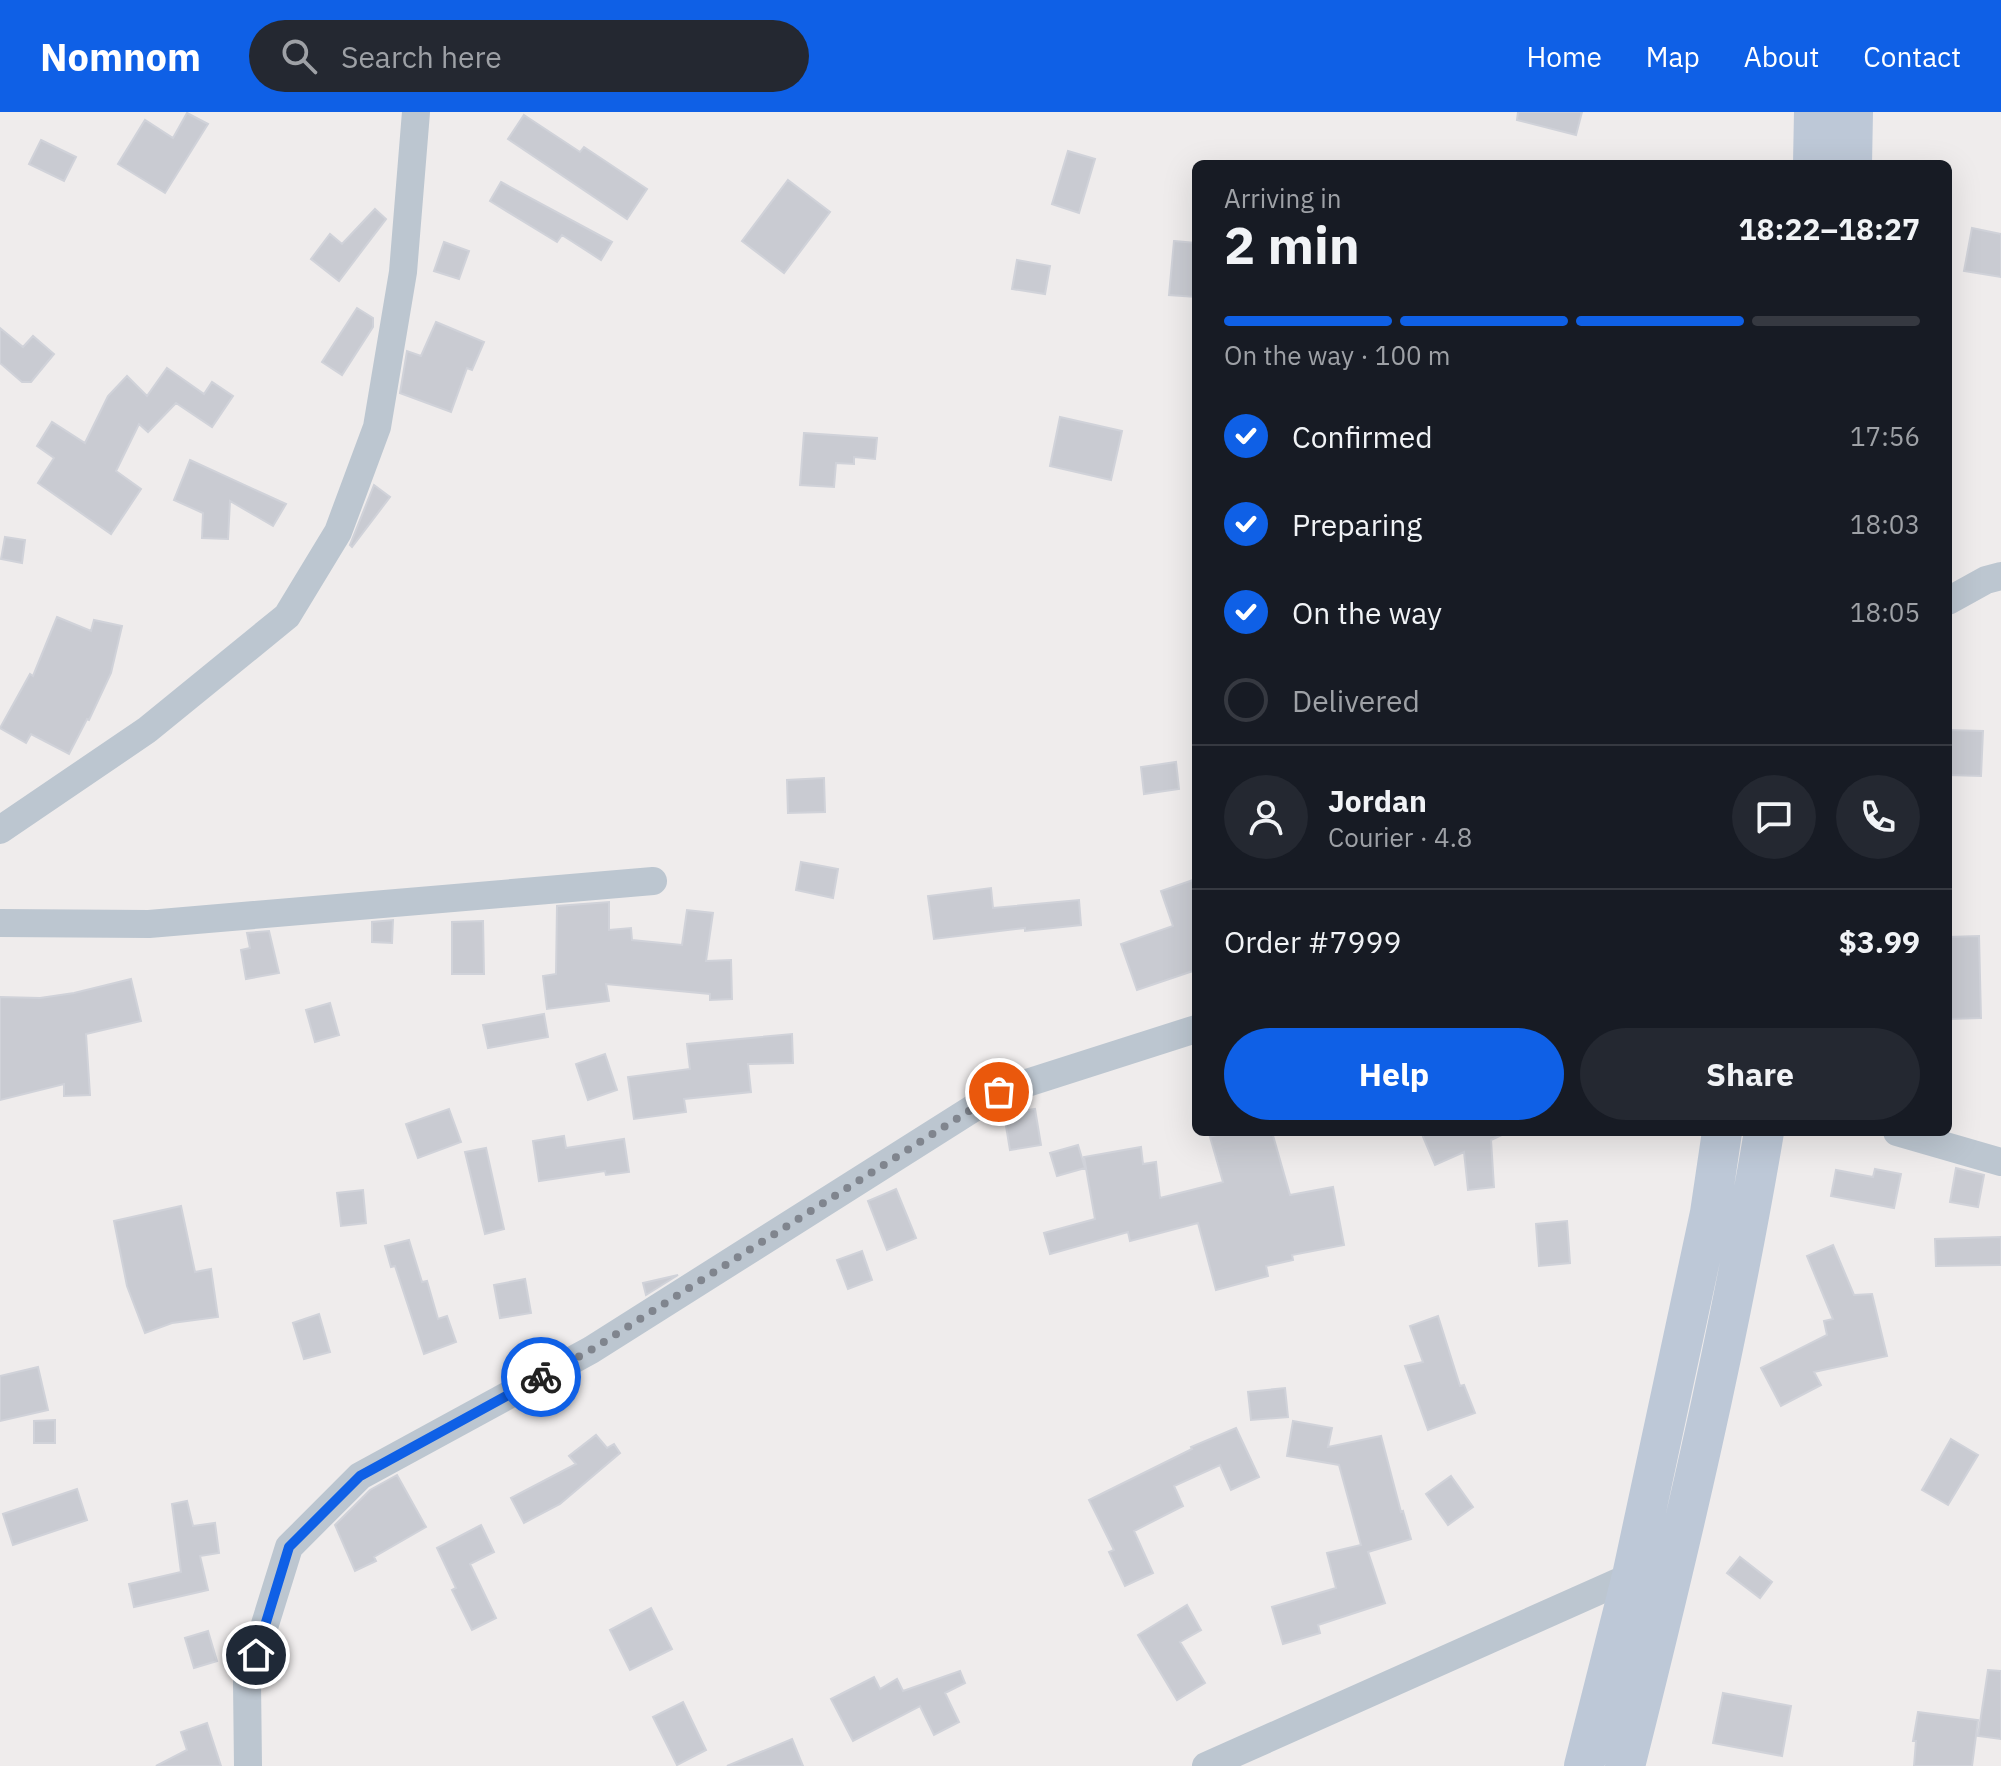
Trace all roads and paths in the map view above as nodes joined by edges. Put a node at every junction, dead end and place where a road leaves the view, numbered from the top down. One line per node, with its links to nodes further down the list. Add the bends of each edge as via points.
1 (416, 112): 8 (street, via 403,272 377,427 338,532 287,616 147,730)
2 (1814, 112): 4 (main road)
3 (1853, 112): 5 (main road)
4 (1813, 160)
5 (1852, 160)
6 (2001, 576): 7 (street)
7 (1952, 599)
8 (0, 830)
9 (653, 881): 10 (street, via 149,924)
10 (0, 923)
11 (1192, 1030): 17 (street, via 999,1092 591,1350 360,1476 289,1547 247,1682)
12 (1721, 1136): 16 (main road, via 1710,1213)
13 (1763, 1136): 20 (main road, via 1683,1533)
14 (1911, 1136): 15 (street)
15 (2001, 1162)
16 (1632, 1576): 18 (street); 19 (main road)
17 (248, 1766)
18 (1206, 1766)
19 (1584, 1766)
20 (1625, 1766)

